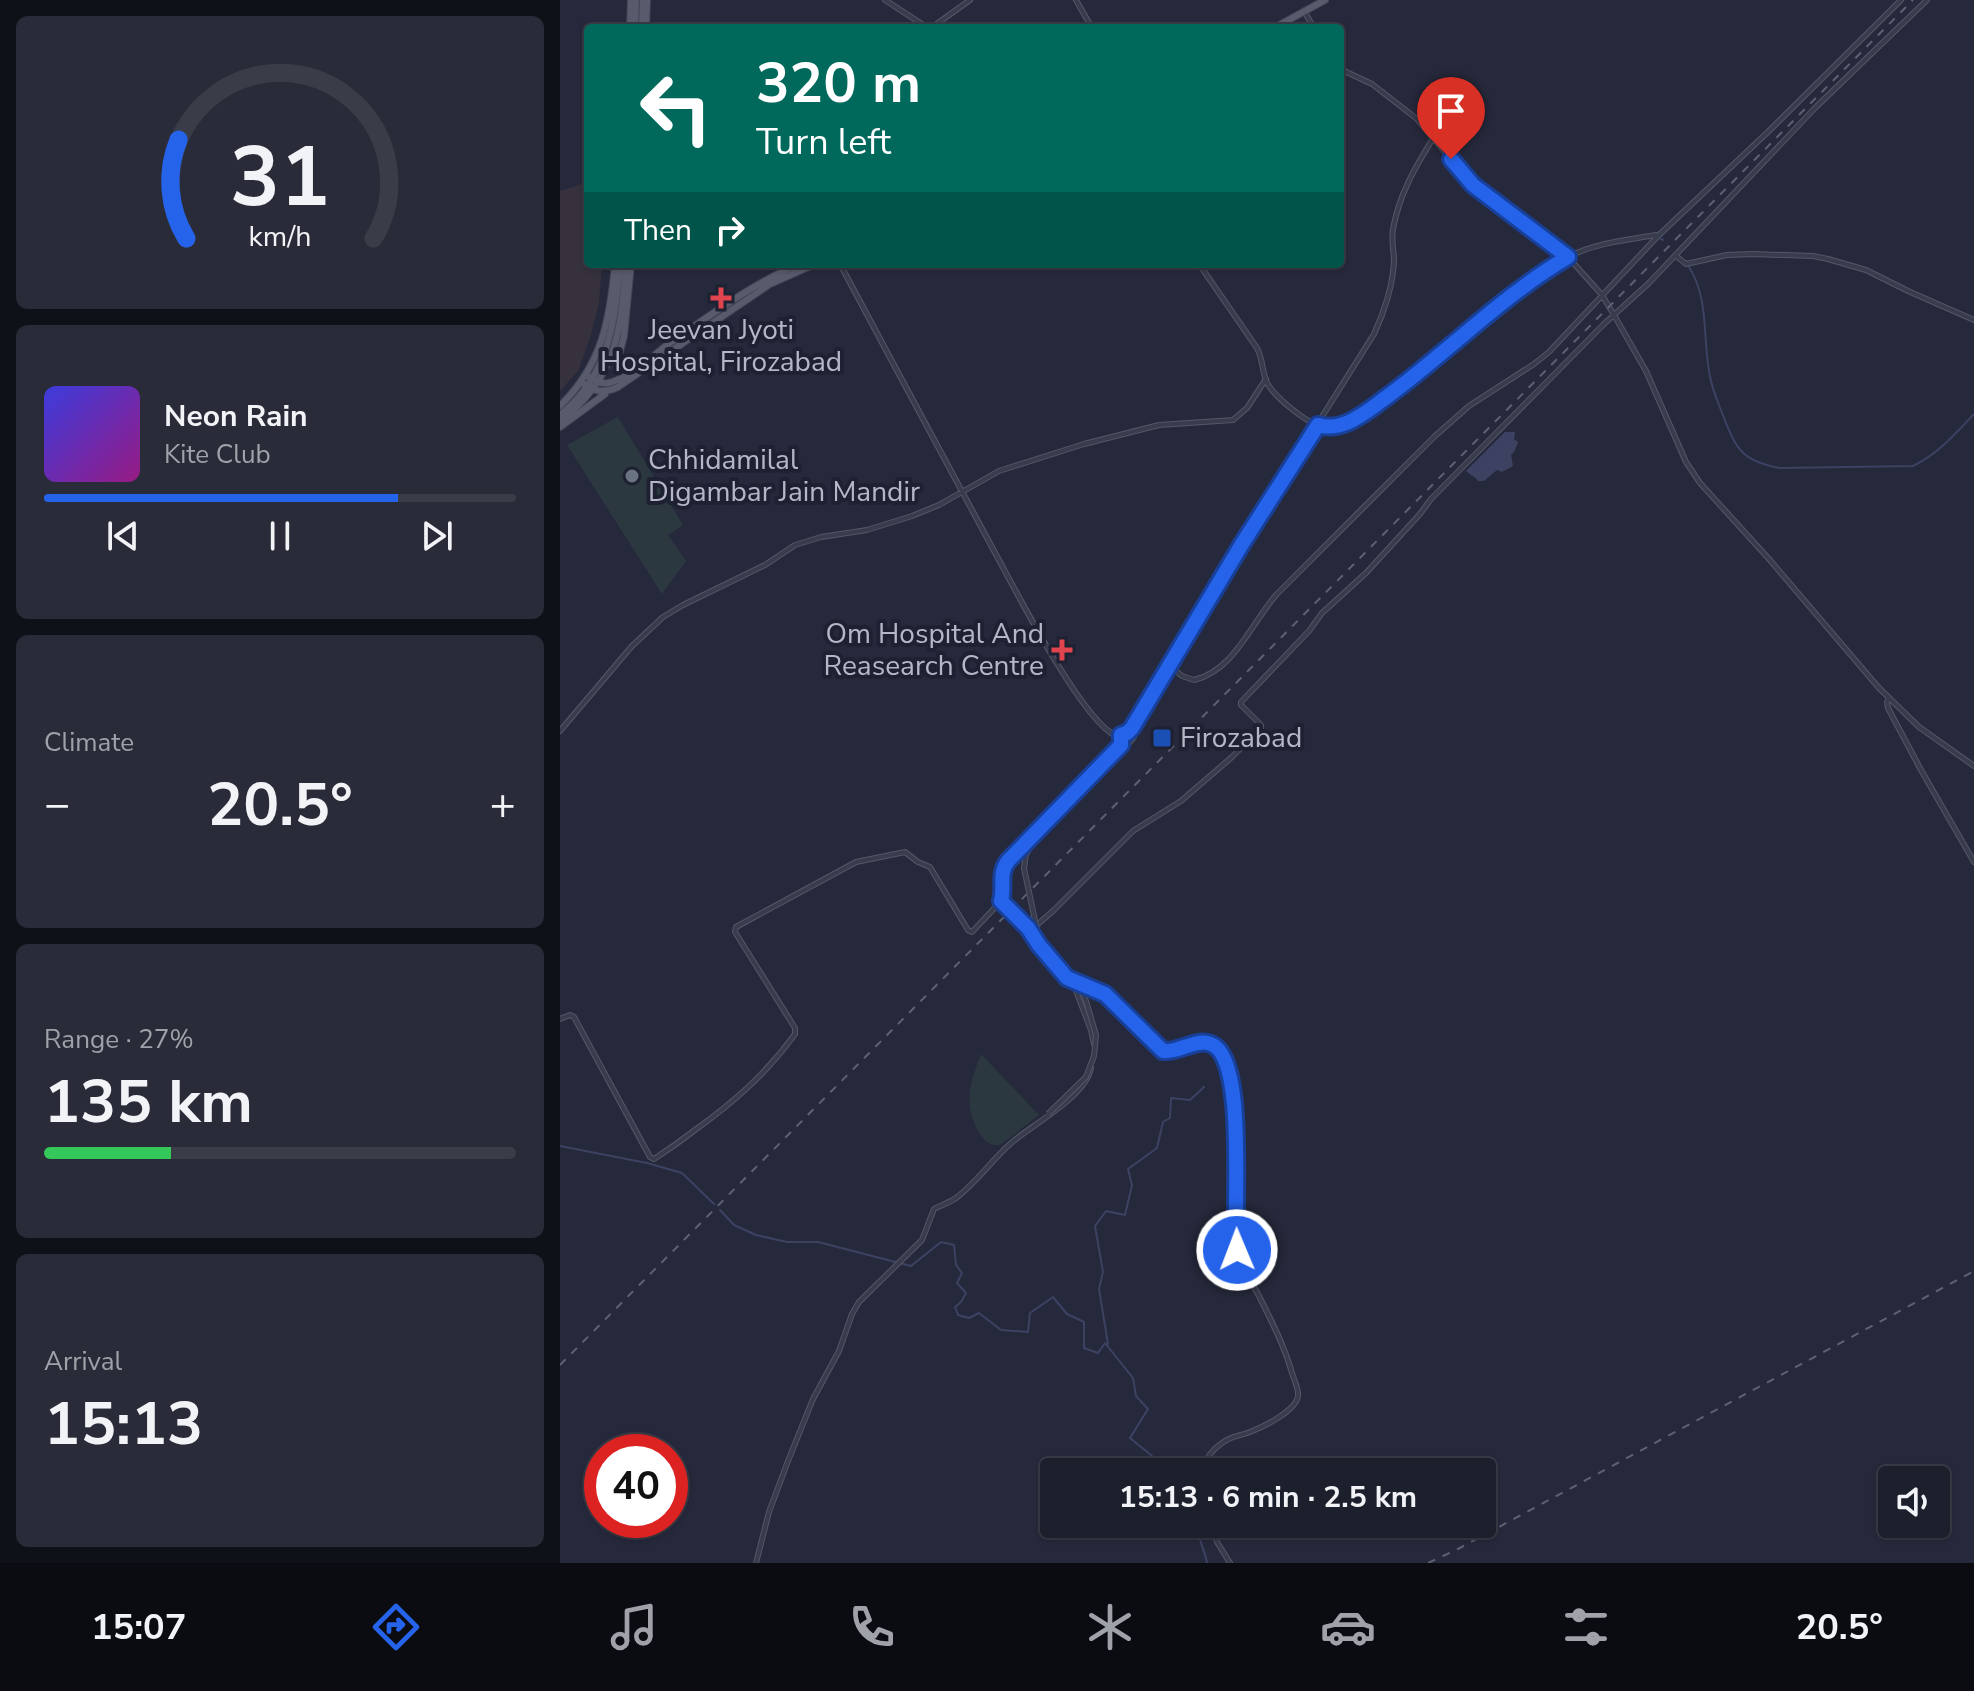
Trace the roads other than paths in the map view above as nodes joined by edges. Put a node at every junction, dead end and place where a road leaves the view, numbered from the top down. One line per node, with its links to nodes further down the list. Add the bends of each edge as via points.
1 (633, 0): 10 (main road)
2 (645, 0): 11 (main road)
3 (885, 0): 12 (street)
4 (970, 0): 13 (street)
5 (1076, 0): 14 (street)
6 (1325, 0): 9 (main road)
7 (1901, 0): 19 (street)
8 (1927, 0): 20 (street, via 1815,108)
9 (1304, 11): 15 (main road); 16 (street)
10 (637, 24)
11 (639, 24)
12 (924, 24)
13 (936, 24)
14 (1090, 24)
15 (1281, 24)
16 (1312, 24)
17 (1344, 71): 18 (street, via 1378,88)
18 (1434, 137): 21 (street, via 1473,185); 42 (street, via 1403,192 1393,231 1394,266 1378,327)
19 (1659, 235): 21 (street, via 1596,245); 29 (street)
20 (1676, 256): 30 (street); 31 (street, via 1686,264 1753,254 1828,259 1866,270)
21 (1568, 257): 29 (street); 42 (street, via 1357,418)
22 (622, 268): 37 (main road)
23 (623, 268): 33 (main road, via 620,324)
24 (623, 268): 34 (main road, via 624,336)
25 (792, 268): 32 (main road)
26 (806, 268): 32 (main road)
27 (842, 268): 43 (street)
28 (1202, 268): 36 (street, via 1257,348)
29 (1602, 295): 30 (street); 44 (street, via 1542,358 1469,406 1435,436 1277,594 1222,664 1194,680)
30 (1614, 315): 45 (street, via 1700,483); 52 (street, via 1431,499 1241,702 1261,728 1181,801 1133,831)
31 (1974, 320)
32 (695, 331): 35 (main road); 38 (main road, via 631,380)
33 (611, 357): 34 (main road); 37 (main road)
34 (616, 367): 35 (main road)
35 (629, 374): 37 (main road, via 610,383)
36 (1266, 379): 42 (street, via 1289,405); 43 (street, via 1233,420 1159,425 1099,440 999,471)
37 (589, 383): 38 (main road, via 598,392); 39 (main road); 40 (main road); 41 (main road, via 581,404)
38 (608, 391): 41 (main road)
39 (560, 406)
40 (560, 415)
41 (560, 424)
42 (1318, 425): 44 (street)
43 (962, 492): 47 (street, via 902,519 795,545 674,610 632,646); 48 (street, via 1077,693 1104,728)
44 (1169, 665): 46 (street)
45 (1889, 698): 49 (street); 50 (street, via 1888,708)
46 (1132, 728): 48 (street); 55 (street, bridge, via 1134,737 1024,859 1038,936 1080,988 1096,1035 1088,1075)
47 (560, 731)
48 (1121, 735): 51 (street, via 1119,748 1004,865)
49 (1974, 766)
50 (1974, 862)
51 (1001, 901): 52 (street); 54 (street, via 969,932 930,867 903,852 849,865 738,925 735,932 795,1034 729,1105 654,1159 574,1017)
52 (1030, 931): 53 (street)
53 (1067, 978): 55 (street, via 1093,1035 1091,1072 1082,1087); 56 (street, via 1105,994 1163,1051 1196,1043 1214,1045 1231,1077 1236,1246 1282,1342 1298,1395 1278,1417 1231,1437)
54 (560, 1019)
55 (1043, 1119): 58 (street, via 955,1199 934,1209 924,1237 859,1302 770,1507)
56 (1207, 1458)
57 (1216, 1538): 59 (street)
58 (756, 1563)
59 (1230, 1563)

